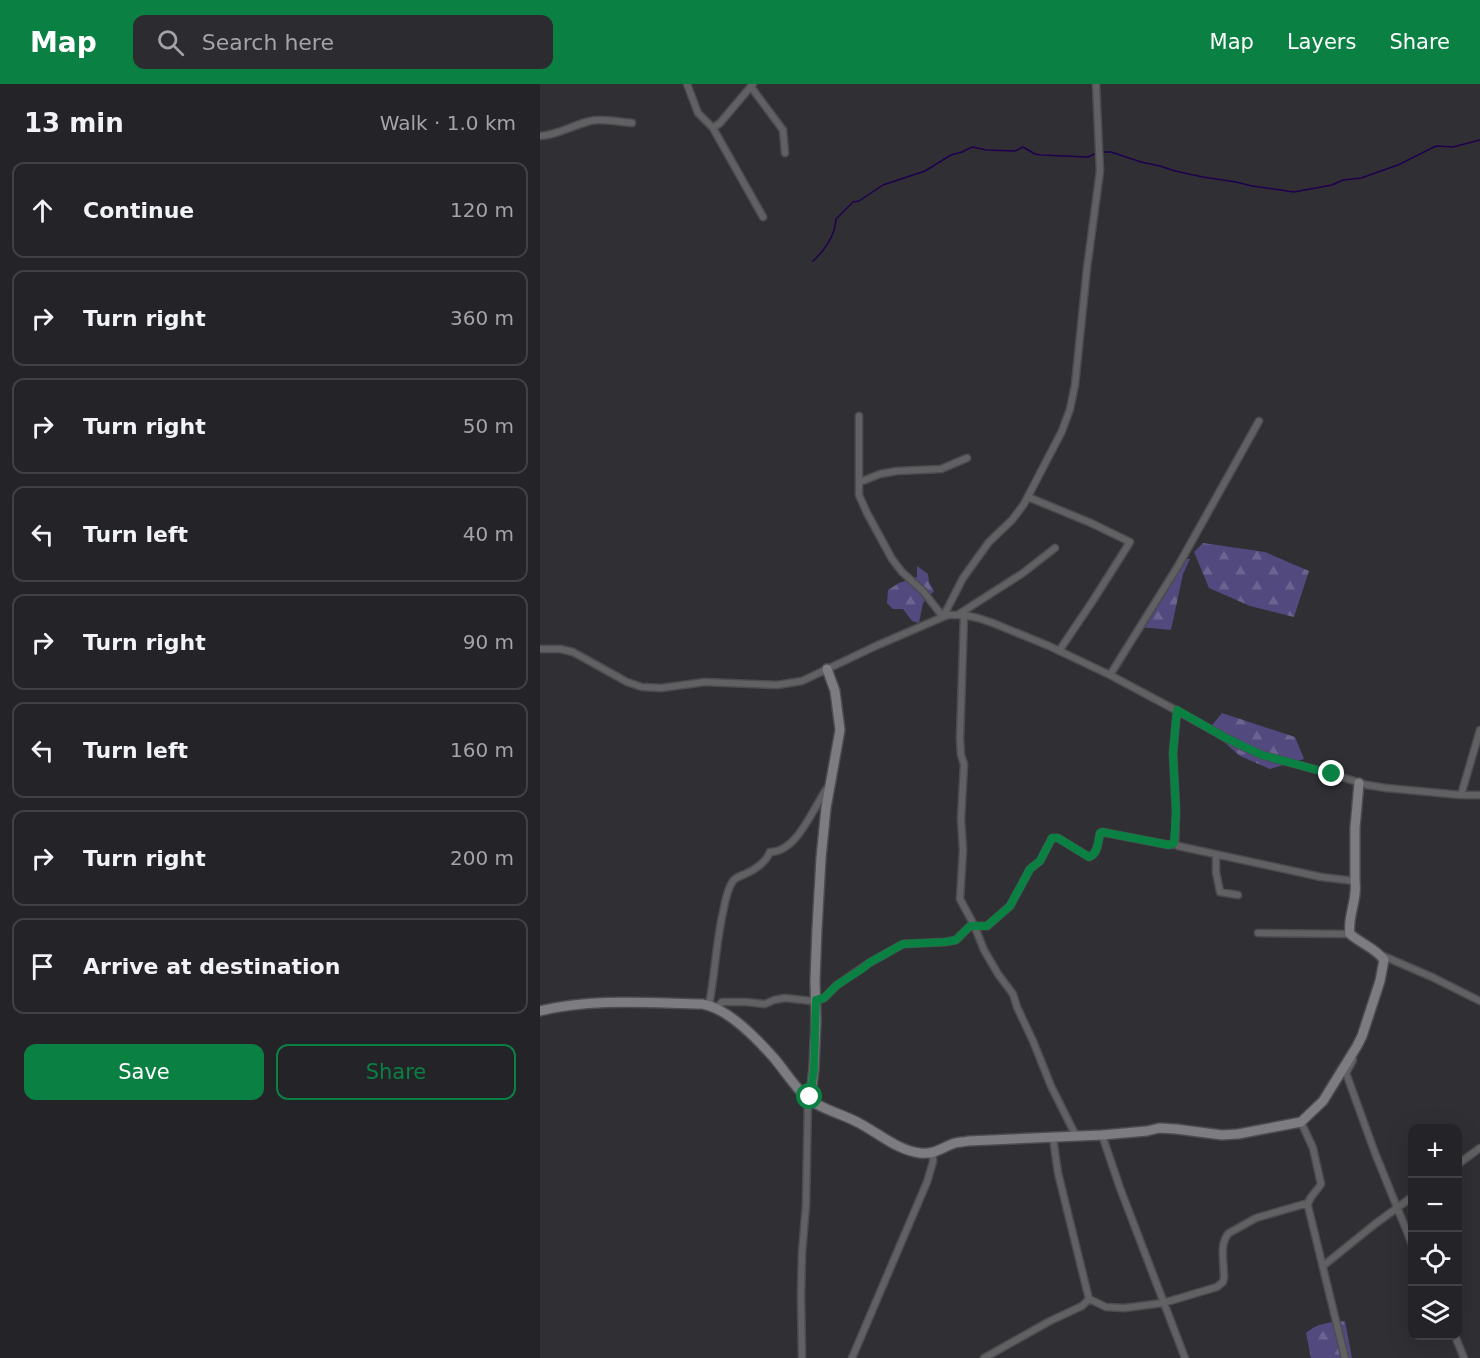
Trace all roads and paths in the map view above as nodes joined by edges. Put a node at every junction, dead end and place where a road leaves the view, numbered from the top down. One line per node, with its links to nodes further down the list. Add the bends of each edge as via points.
1 (687, 84): 5 (street, via 698,113)
2 (1096, 84): 13 (street, via 1100,171 1075,385 1062,431)
3 (752, 86): 5 (street); 7 (street, via 783,130)
4 (632, 123): 6 (street, via 596,120)
5 (712, 128): 8 (street)
6 (540, 136)
7 (785, 153)
8 (763, 217)
9 (859, 416): 12 (street)
10 (1259, 421): 21 (street, via 1179,566)
11 (966, 458): 12 (street, via 941,469 897,471)
12 (860, 482): 17 (street, via 859,495 892,559)
13 (1028, 497): 17 (street, via 963,578); 19 (street, via 1130,542)
14 (1054, 548): 15 (street, via 1023,573)
15 (956, 615): 16 (street); 17 (street)
16 (964, 615): 19 (street); 32 (street, via 960,899)
17 (943, 617): 20 (street)
18 (540, 649): 20 (street, via 573,652 627,682 651,688 705,682 785,684)
19 (1059, 651): 21 (street)
20 (827, 669): 25 (street, via 836,692 840,730)
21 (1110, 675): 22 (street)
22 (1177, 710): 24 (street, via 1262,755); 28 (street, via 1173,753)
23 (1480, 730): 26 (street)
24 (1359, 783): 26 (street); 30 (street)
25 (831, 784): 36 (street, via 821,858); 38 (street, via 796,838 781,850 770,852 762,863 733,881 719,926)
26 (1461, 795): 27 (street)
27 (1480, 795)
28 (1174, 843): 29 (street); 32 (street, via 1102,832 1093,856 1089,857 1052,838 1010,906 987,926)
29 (1215, 855): 30 (street); 31 (street, via 1220,891)
30 (1355, 881): 34 (street)
31 (1238, 896)
32 (974, 925): 36 (street, via 956,940 903,944); 44 (street, via 991,962 1013,994)
33 (1258, 933): 34 (street)
34 (1350, 934): 35 (street)
35 (1381, 955): 37 (street); 40 (street, via 1381,975)
36 (816, 1000): 38 (street, via 722,1002); 41 (street, via 813,1086)
37 (1480, 1001)
38 (713, 1007): 39 (street, via 604,1002); 41 (street, via 756,1040)
39 (540, 1011)
40 (1368, 1018): 42 (street, via 1357,1046 1323,1101); 51 (street, via 1364,1043 1346,1072)
41 (808, 1098): 47 (street, via 908,1150); 57 (street)
42 (1301, 1122): 43 (street, via 1222,1135 1159,1128); 50 (street, via 1313,1148 1321,1184)
43 (1102, 1135): 44 (street); 55 (street)
44 (1076, 1137): 45 (street)
45 (1053, 1138): 47 (street, via 956,1143); 54 (street)
46 (1480, 1148): 48 (street)
47 (933, 1153): 58 (street, via 927,1182)
48 (1462, 1161)
49 (1408, 1201): 51 (street)
50 (1308, 1203): 53 (street); 55 (street, via 1256,1218 1229,1233 1223,1243 1221,1284)
51 (1398, 1208): 52 (street); 53 (street)
52 (1408, 1232)
53 (1323, 1266): 61 (street)
54 (1089, 1299): 55 (street, via 1106,1307 1124,1308); 59 (street)
55 (1165, 1302): 60 (street)
56 (1457, 1340): 62 (street)
57 (802, 1358)
58 (852, 1358)
59 (984, 1358)
60 (1185, 1358)
61 (1346, 1358)
62 (1464, 1358)

